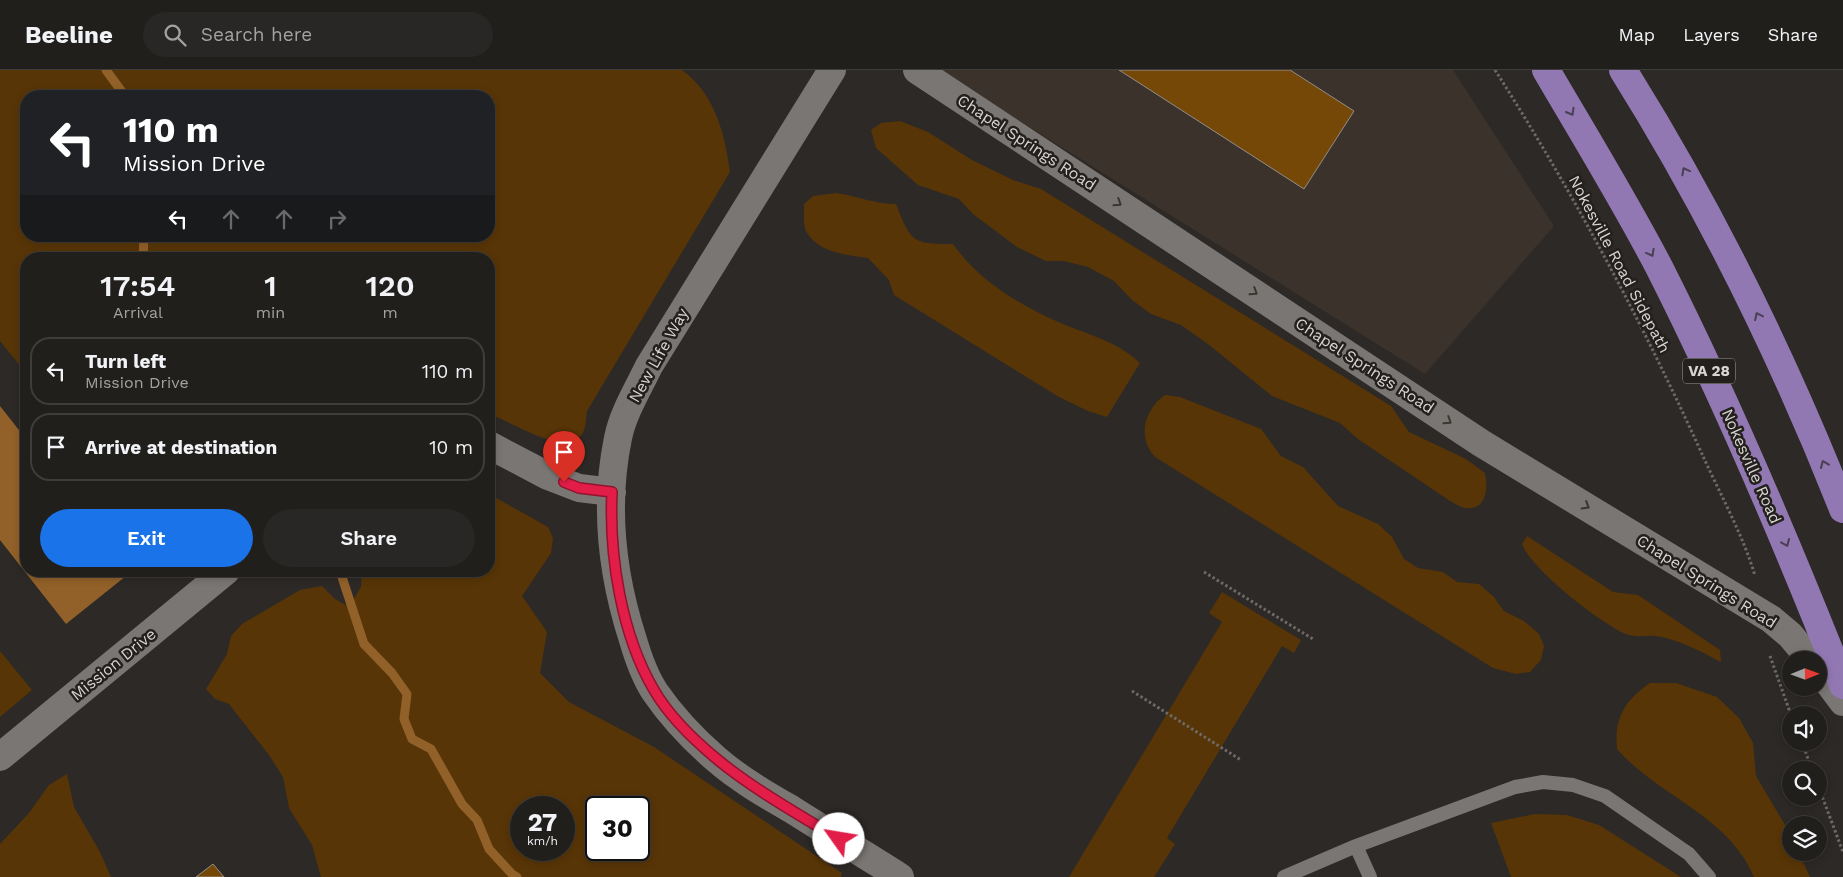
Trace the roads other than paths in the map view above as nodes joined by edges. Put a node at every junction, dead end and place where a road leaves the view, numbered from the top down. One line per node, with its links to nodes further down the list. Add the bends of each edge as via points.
1 (832, 70): 6 (street, New Life Way, via 649,366 618,438)
2 (917, 70): 9 (street, Chapel Springs Road, one-way to 9, via 1481,442 1766,616 1790,635)
3 (1546, 70): 11 (highway, Nokesville Road / VA 28, one-way to 11, via 1658,265 1801,578)
4 (1624, 70): 7 (highway, one-way to 4, via 1736,270 1667,140)
5 (495, 448): 6 (street, via 579,488)
6 (612, 492): 15 (street, New Life Way, via 615,569 623,608 638,655 654,690 683,727 746,782)
7 (1843, 510)
8 (219, 577): 13 (street, Mission Drive)
9 (1803, 651)
10 (1828, 682): 12 (street)
11 (1843, 685)
12 (1843, 702)
13 (0, 757)
14 (1356, 846): 16 (lane); 17 (lane); 18 (lane, via 1515,787 1543,782 1573,785 1605,796 1688,854)
15 (900, 877)
16 (1284, 877)
17 (1370, 877)
18 (1709, 877)

